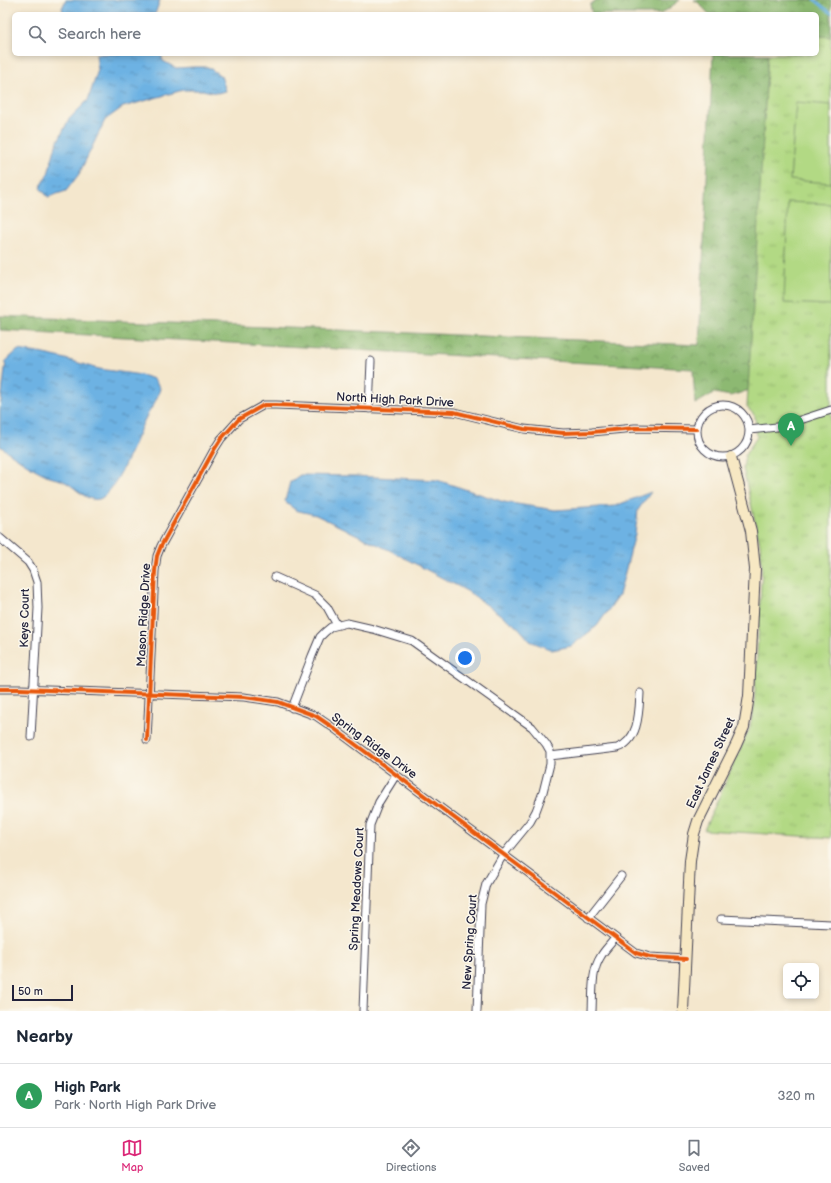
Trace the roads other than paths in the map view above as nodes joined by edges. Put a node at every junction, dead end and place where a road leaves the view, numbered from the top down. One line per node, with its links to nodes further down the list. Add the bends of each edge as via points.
1 (372, 361): 2 (street)
2 (369, 409): 4 (street, North High Park Drive, via 270,405); 5 (street, North High Park Drive, via 454,412 529,429 563,433 635,428)
3 (831, 410): 6 (street, via 777,427)
4 (239, 419): 13 (street, Mason Ridge Drive, via 221,438 158,554)
5 (696, 429): 6 (street, via 709,408 729,404 745,416); 7 (street, via 698,439 707,452 721,458)
6 (749, 430): 7 (street, via 746,446)
7 (731, 457): 26 (street, East James Street, via 750,531 755,569 749,696 744,727 694,834 690,861)
8 (0, 538): 12 (street, Keys Court, via 28,562 37,582)
9 (275, 577): 10 (street, via 318,598 327,607)
10 (337, 625): 15 (street, via 325,632 318,642); 18 (street, via 357,625 412,641 532,728 546,744)
11 (0, 689): 12 (street, Spring Ridge Drive)
12 (34, 690): 13 (street, Spring Ridge Drive); 16 (street, Keys Court)
13 (149, 693): 15 (street, Spring Ridge Drive, via 244,697 278,702); 17 (street, Mason Ridge Drive)
14 (640, 693): 18 (street, via 634,732 623,746)
15 (292, 708): 19 (street, Spring Ridge Drive, via 316,716)
16 (31, 737)
17 (147, 740)
18 (550, 756): 20 (street, New Spring Court, via 548,776 536,811)
19 (396, 774): 20 (street, Spring Ridge Drive); 27 (street, Spring Meadows Court, via 379,802 370,826)
20 (503, 855): 22 (street, Spring Ridge Drive); 28 (street, New Spring Court, via 486,884 481,904)
21 (621, 876): 22 (street)
22 (588, 918): 25 (street, Spring Ridge Drive)
23 (720, 919): 24 (street)
24 (831, 924)
25 (615, 938): 26 (street, Spring Ridge Drive, via 636,953 650,957); 29 (street, via 601,956 596,968)
26 (686, 959): 30 (street, East James Street)
27 (362, 1011)
28 (477, 1011)
29 (592, 1011)
30 (683, 1011)

